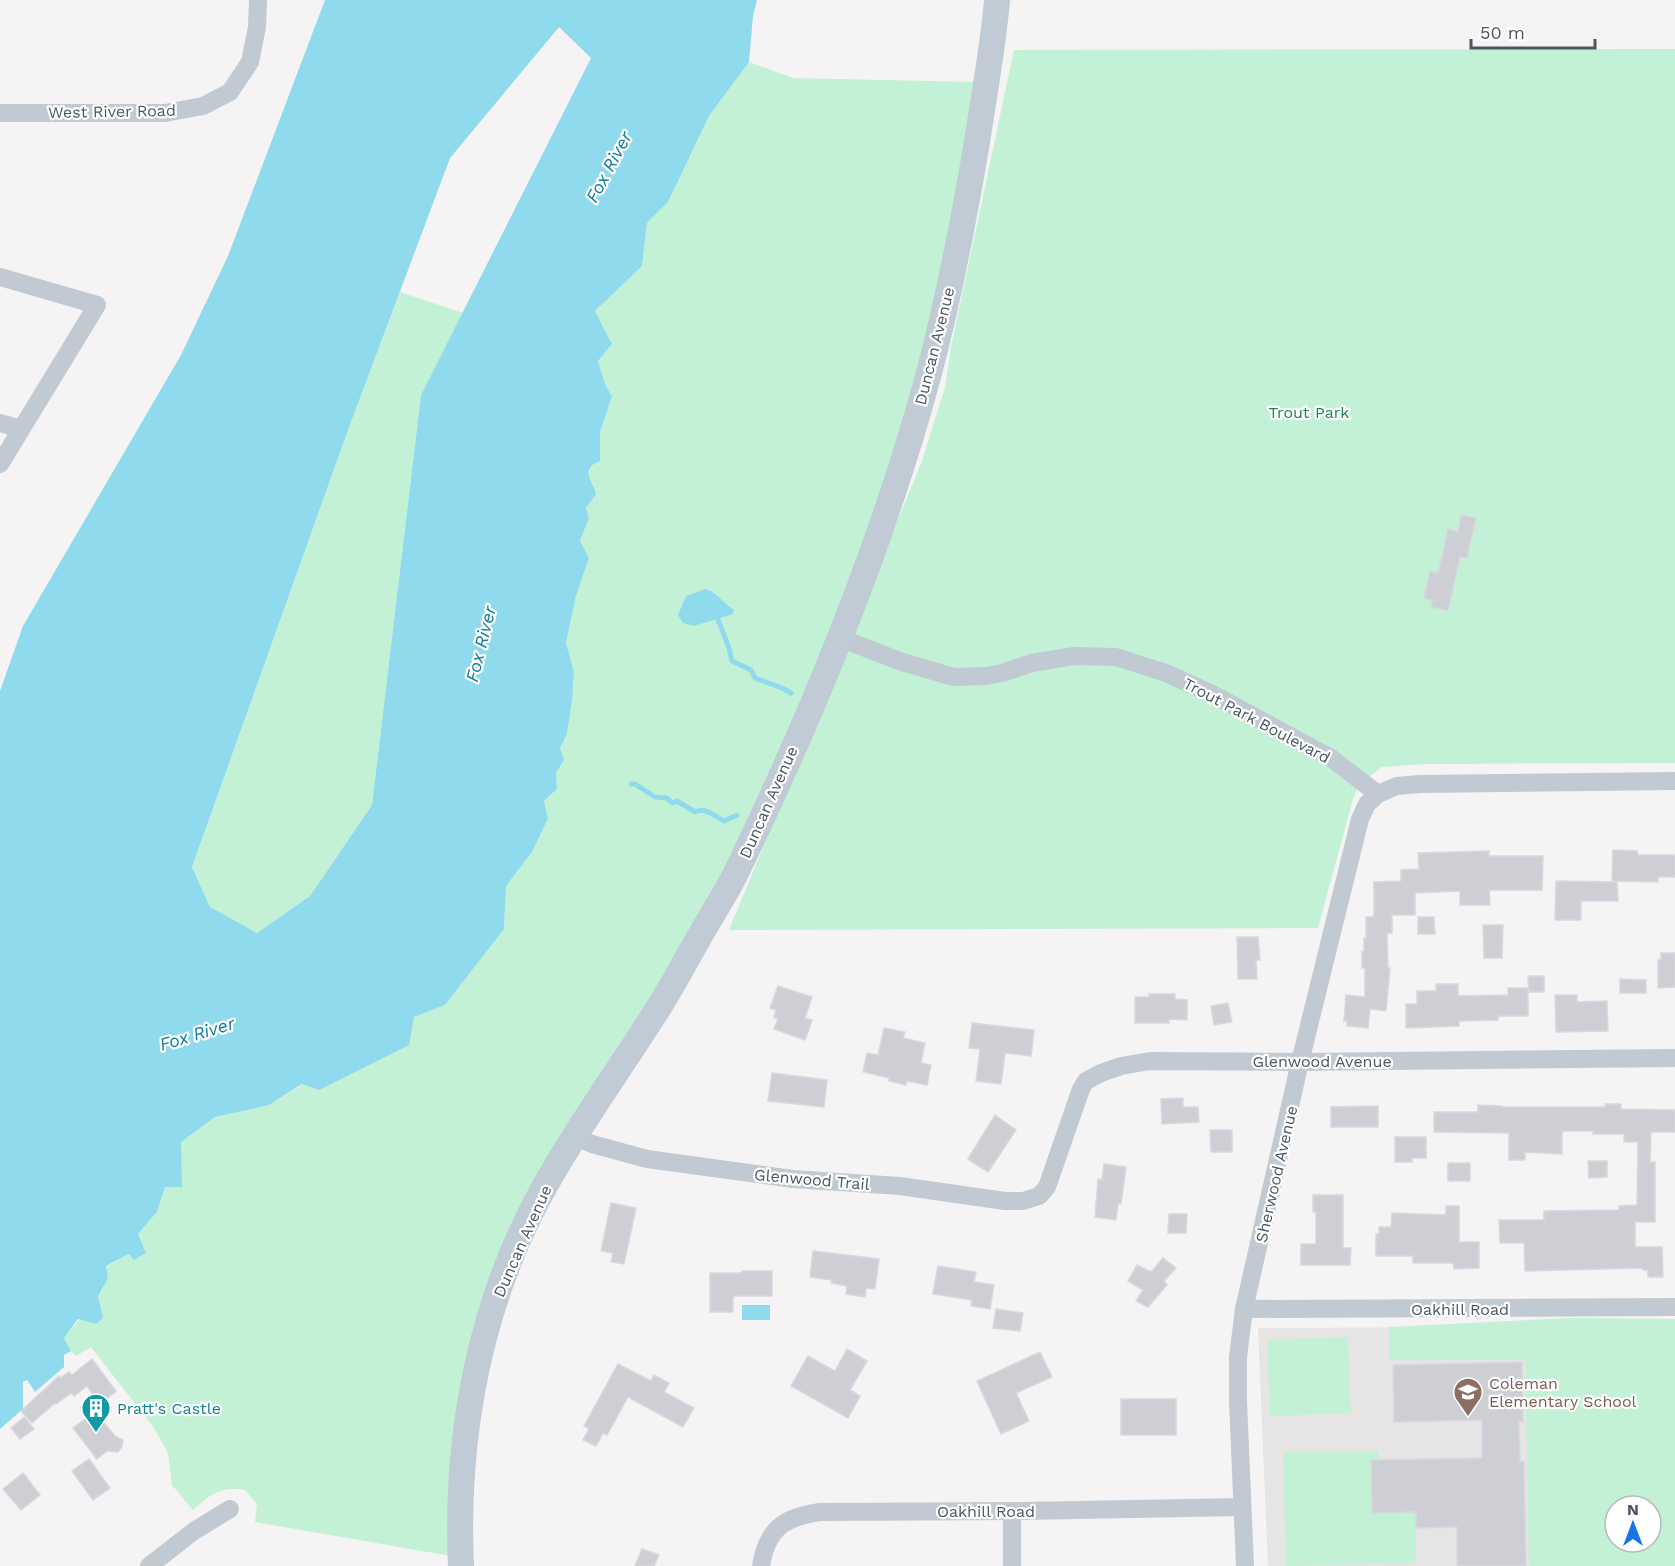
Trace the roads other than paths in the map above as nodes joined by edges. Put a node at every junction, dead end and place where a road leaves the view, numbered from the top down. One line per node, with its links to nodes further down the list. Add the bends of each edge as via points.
1 (258, 0): 3 (street, West River Road, via 250,62 230,92 203,106 165,113)
2 (997, 0): 8 (street, Duncan Avenue, via 963,225 929,373 898,476)
3 (0, 113)
4 (0, 277): 6 (street, via 97,305)
5 (0, 423): 6 (street)
6 (21, 429): 7 (street)
7 (0, 464)
8 (840, 638): 10 (street, Trout Park Boulevard, via 954,677 1002,673 1074,656 1116,657 1166,673 1212,694 1331,758); 13 (street, Duncan Avenue, via 733,879 663,1001)
9 (1675, 781): 10 (street, via 1408,784)
10 (1378, 794): 12 (street, Sherwood Avenue, via 1367,804 1360,819)
11 (1675, 1058): 12 (street, Glenwood Avenue)
12 (1300, 1062): 14 (street, Glenwood Avenue, via 1150,1061 1101,1073 1086,1081 1081,1089); 16 (street, Sherwood Avenue)
13 (575, 1137): 14 (street, Glenwood Trail, via 646,1159 793,1179 900,1186 1005,1201 1023,1201 1038,1196); 21 (street, Duncan Avenue, via 523,1228 487,1326 467,1421 460,1499)
14 (1047, 1187)
15 (1675, 1307): 16 (street, Oakhill Road)
16 (1244, 1309): 17 (street, Sherwood Avenue, via 1238,1357)
17 (1242, 1507): 19 (street, Oakhill Road); 24 (street, Sherwood Avenue)
18 (230, 1509): 20 (street)
19 (1012, 1511): 22 (street, Oakhill Road, via 809,1513 788,1520 772,1533); 23 (street)
20 (149, 1566)
21 (461, 1566)
22 (761, 1566)
23 (1012, 1566)
24 (1245, 1566)

